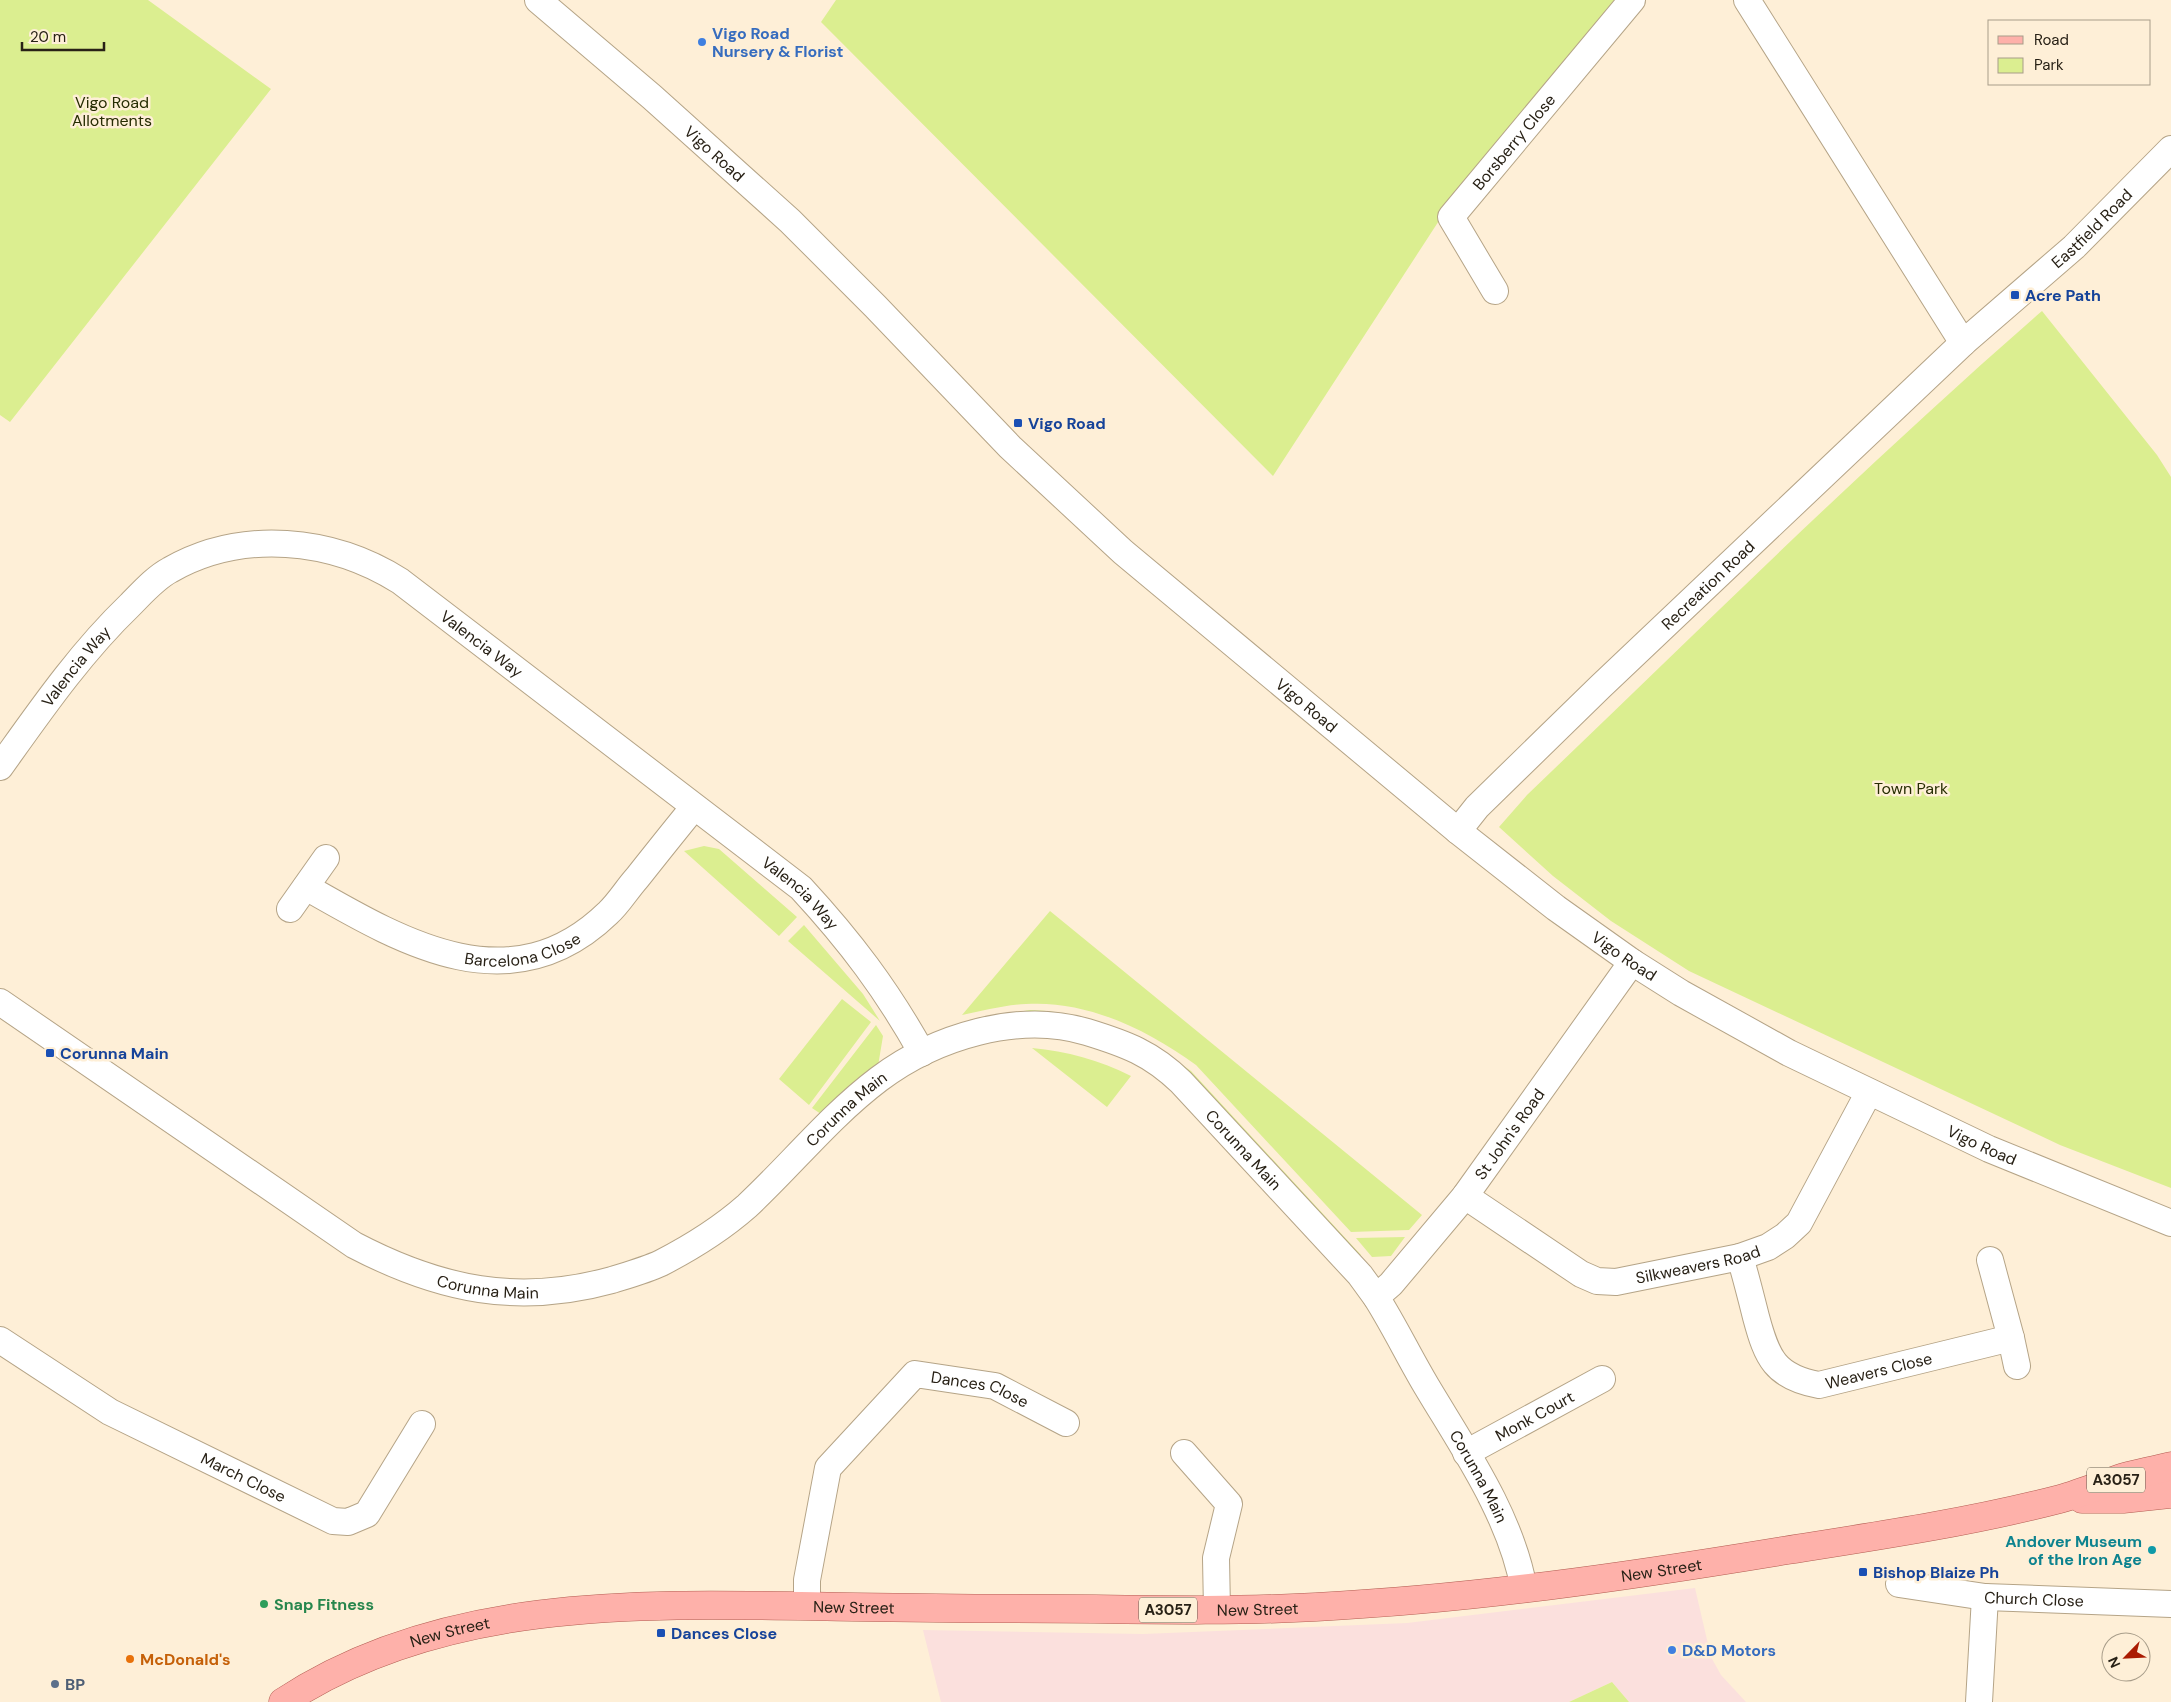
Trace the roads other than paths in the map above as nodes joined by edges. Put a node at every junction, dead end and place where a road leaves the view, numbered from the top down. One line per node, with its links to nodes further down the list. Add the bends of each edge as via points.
1 (538, 0): 9 (street, Vigo Road, via 652,96 790,221 1010,447 1084,517)
2 (1632, 0): 5 (street, Borsberry Close, via 1451,217)
3 (1747, 0): 6 (street)
4 (2171, 148): 6 (street, Eastfield Road, via 2074,247)
5 (1495, 291)
6 (1963, 343): 9 (street, Recreation Road, via 1600,687 1477,807)
7 (0, 767): 8 (street, Valencia Way, via 43,706 108,625 168,571 199,556 224,549 270,543 301,545 362,560 400,581)
8 (694, 807): 11 (street, Barcelona Close, via 609,912 560,946 526,959 476,960 422,948 365,921); 15 (street, Valencia Way, via 807,895 874,974)
9 (1458, 831): 13 (street, Vigo Road, via 1556,908)
10 (326, 858): 11 (street)
11 (306, 886): 12 (street)
12 (290, 909)
13 (1632, 962): 16 (street, Vigo Road, via 1731,1021); 17 (street, St John's Road)
14 (0, 1002): 15 (street, Corunna Main, via 354,1246 434,1281 494,1292 542,1293 584,1288 659,1264 745,1207 848,1105 880,1079)
15 (922, 1053): 21 (street, Corunna Main, via 998,1028 1049,1024 1073,1028 1147,1054 1181,1082 1360,1275)
16 (1869, 1092): 18 (street, Vigo Road, via 1989,1149); 19 (street, Silkweavers Road, via 1800,1223 1768,1247)
17 (1465, 1196): 19 (street, Silkweavers Road, via 1581,1274 1597,1280 1616,1282); 21 (street, St John's Road)
18 (2171, 1223)
19 (1740, 1257): 22 (street, Weavers Close, via 1765,1349 1776,1366 1801,1382 1819,1385)
20 (1990, 1260): 22 (street)
21 (1376, 1298): 29 (street, Corunna Main)
22 (2010, 1338): 24 (street)
23 (0, 1340): 27 (street, March Close, via 110,1412 333,1521 348,1522 367,1514)
24 (2017, 1366)
25 (1602, 1379): 29 (street, Monk Court)
26 (1066, 1423): 37 (street, Dances Close, via 995,1386 915,1374 828,1468 807,1580)
27 (422, 1424)
28 (1184, 1453): 38 (street, via 1229,1504 1216,1558)
29 (1466, 1453): 34 (street, Corunna Main, via 1516,1555)
30 (2171, 1466): 32 (main road, New Street / A3057)
31 (2171, 1494): 32 (main road, New Street / A3057, via 2122,1499)
32 (2062, 1498): 34 (main road, New Street / A3057, via 1816,1545)
33 (1899, 1584): 35 (street, Church Close)
34 (1524, 1589): 38 (main road, New Street / A3057, via 1323,1607)
35 (1985, 1597): 36 (street, Church Close); 40 (street)
36 (2171, 1604)
37 (807, 1606): 38 (main road, New Street / A3057); 39 (main road, New Street / A3057, via 606,1610 487,1623 424,1636 376,1652 331,1672)
38 (1217, 1610)
39 (283, 1702)
40 (1979, 1702)

